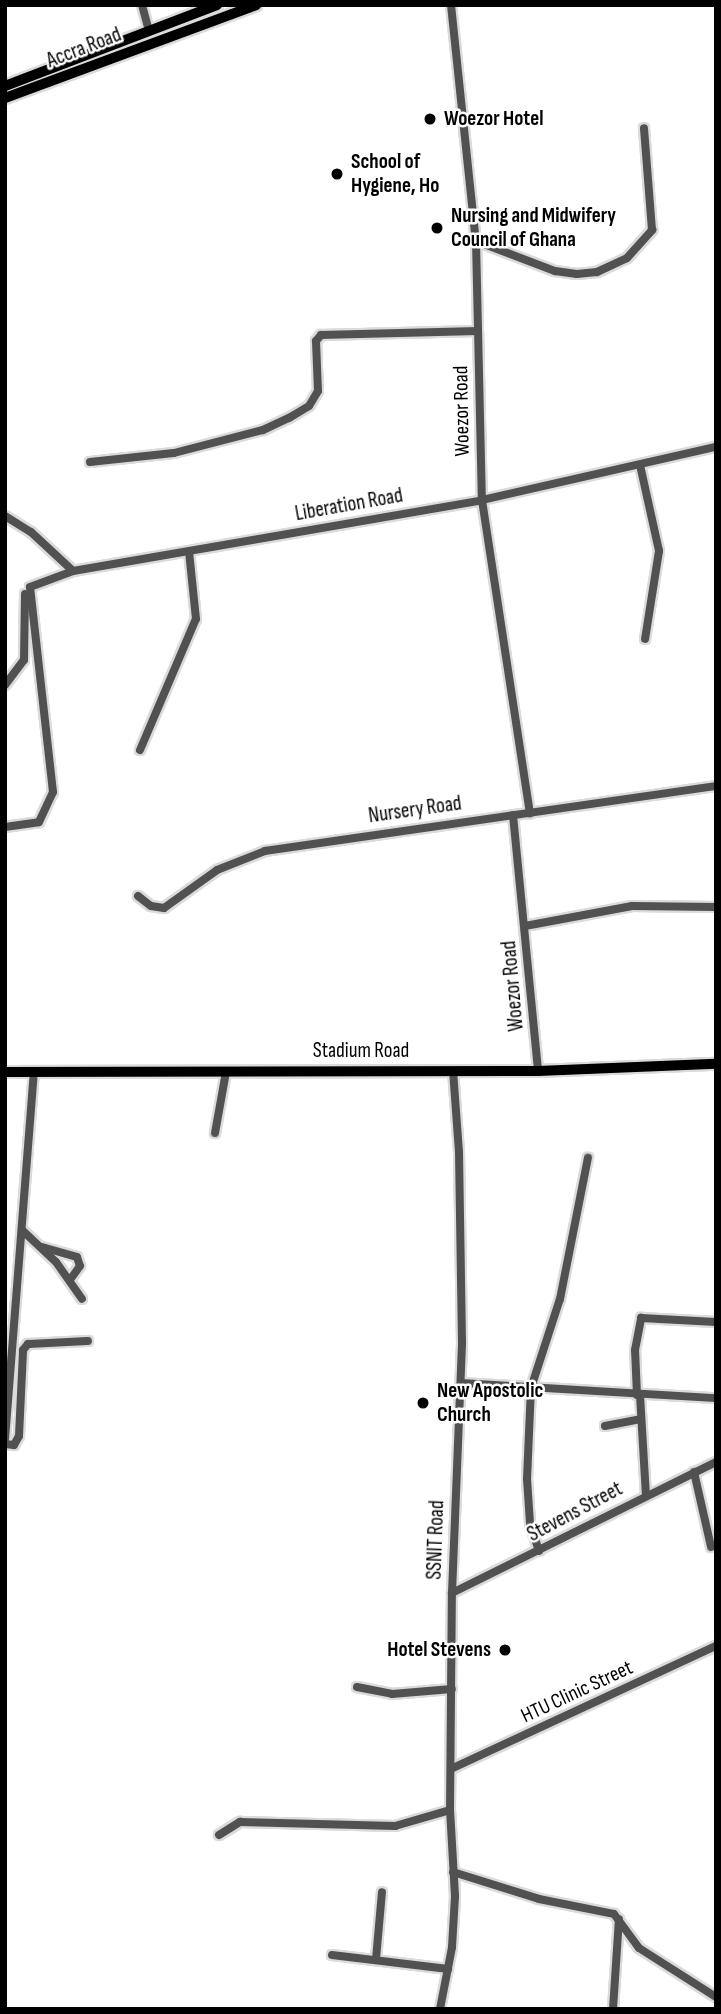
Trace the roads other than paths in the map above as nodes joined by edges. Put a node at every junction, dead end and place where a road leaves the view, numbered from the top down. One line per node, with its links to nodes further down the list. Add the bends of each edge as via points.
1 (142, 5): 5 (street)
2 (217, 5): 5 (main road, Accra Road)
3 (256, 5): 7 (main road, Accra Road)
4 (451, 5): 9 (street, Woezor Road)
5 (149, 31): 6 (main road, Accra Road)
6 (5, 86)
7 (5, 98)
8 (644, 128): 9 (street, via 652,230 627,258 597,272 576,274 555,271)
9 (476, 241): 10 (street, Woezor Road)
10 (478, 331): 12 (street, via 321,335 316,341 318,391 309,406 289,418 263,430 174,453); 14 (street, Woezor Road)
11 (716, 447): 13 (street, Liberation Road)
12 (90, 462)
13 (640, 465): 14 (street, Liberation Road); 19 (street, via 659,551)
14 (482, 500): 16 (street, Liberation Road); 23 (street, Woezor Road)
15 (5, 516): 17 (street, via 31,532)
16 (189, 551): 17 (street, Liberation Road); 21 (street, via 197,619)
17 (73, 571): 18 (street, Liberation Road)
18 (30, 587): 20 (street, via 23,600 24,660 16,677); 25 (street, via 53,792 39,822)
19 (645, 639)
20 (5, 685)
21 (140, 750)
22 (716, 786): 23 (street, Nursery Road)
23 (530, 813): 24 (street, Nursery Road)
24 (513, 815): 26 (street, Nursery Road, via 265,851 217,870 164,908 151,906); 28 (street, Woezor Road)
25 (5, 827)
26 (138, 896)
27 (716, 907): 28 (street, via 632,906)
28 (525, 926): 32 (street, Woezor Road)
29 (716, 1064): 32 (main road, Stadium Road)
30 (34, 1071): 33 (main road, Stadium Road); 34 (main road, Stadium Road); 37 (street)
31 (453, 1071): 32 (main road, Stadium Road); 34 (main road, Stadium Road); 43 (street, SSNIT Road, via 460,1164)
32 (538, 1071)
33 (5, 1072)
34 (226, 1072): 35 (street)
35 (215, 1133)
36 (588, 1158): 44 (street, via 560,1299)
37 (23, 1231): 38 (street); 49 (street)
38 (39, 1246): 39 (street); 39 (street, via 77,1257 80,1266)
39 (70, 1280): 40 (street)
40 (82, 1299)
41 (716, 1322): 45 (street, via 641,1318 635,1350)
42 (89, 1341): 50 (street, via 28,1345 23,1350 19,1436 14,1445)
43 (461, 1383): 44 (street); 56 (street, SSNIT Road)
44 (531, 1388): 45 (street); 55 (street, via 527,1479 530,1523)
45 (638, 1395): 46 (street); 47 (street)
46 (716, 1398)
47 (640, 1419): 48 (street); 53 (street)
48 (605, 1426)
49 (5, 1439)
50 (5, 1444)
51 (716, 1462): 52 (street, Stevens Street)
52 (694, 1472): 53 (street, Stevens Street); 54 (street)
53 (646, 1494): 55 (street, Stevens Street)
54 (711, 1547)
55 (540, 1551): 56 (street, Stevens Street)
56 (452, 1593): 59 (street, SSNIT Road)
57 (716, 1646): 60 (street, HTU Clinic Street)
58 (357, 1687): 59 (street, via 392,1694)
59 (452, 1689): 60 (street, SSNIT Road)
60 (453, 1768): 61 (street, SSNIT Road)
61 (450, 1810): 62 (street, via 395,1826 240,1822); 63 (street, SSNIT Road)
62 (219, 1835)
63 (453, 1872): 65 (street); 68 (street, SSNIT Road, via 455,1914)
64 (382, 1892): 67 (street)
65 (619, 1919): 69 (street, via 639,1948); 71 (street)
66 (332, 1955): 67 (street)
67 (376, 1959): 68 (street)
68 (448, 1969): 70 (street, SSNIT Road)
69 (716, 1997)
70 (440, 2009)
71 (612, 2009)

